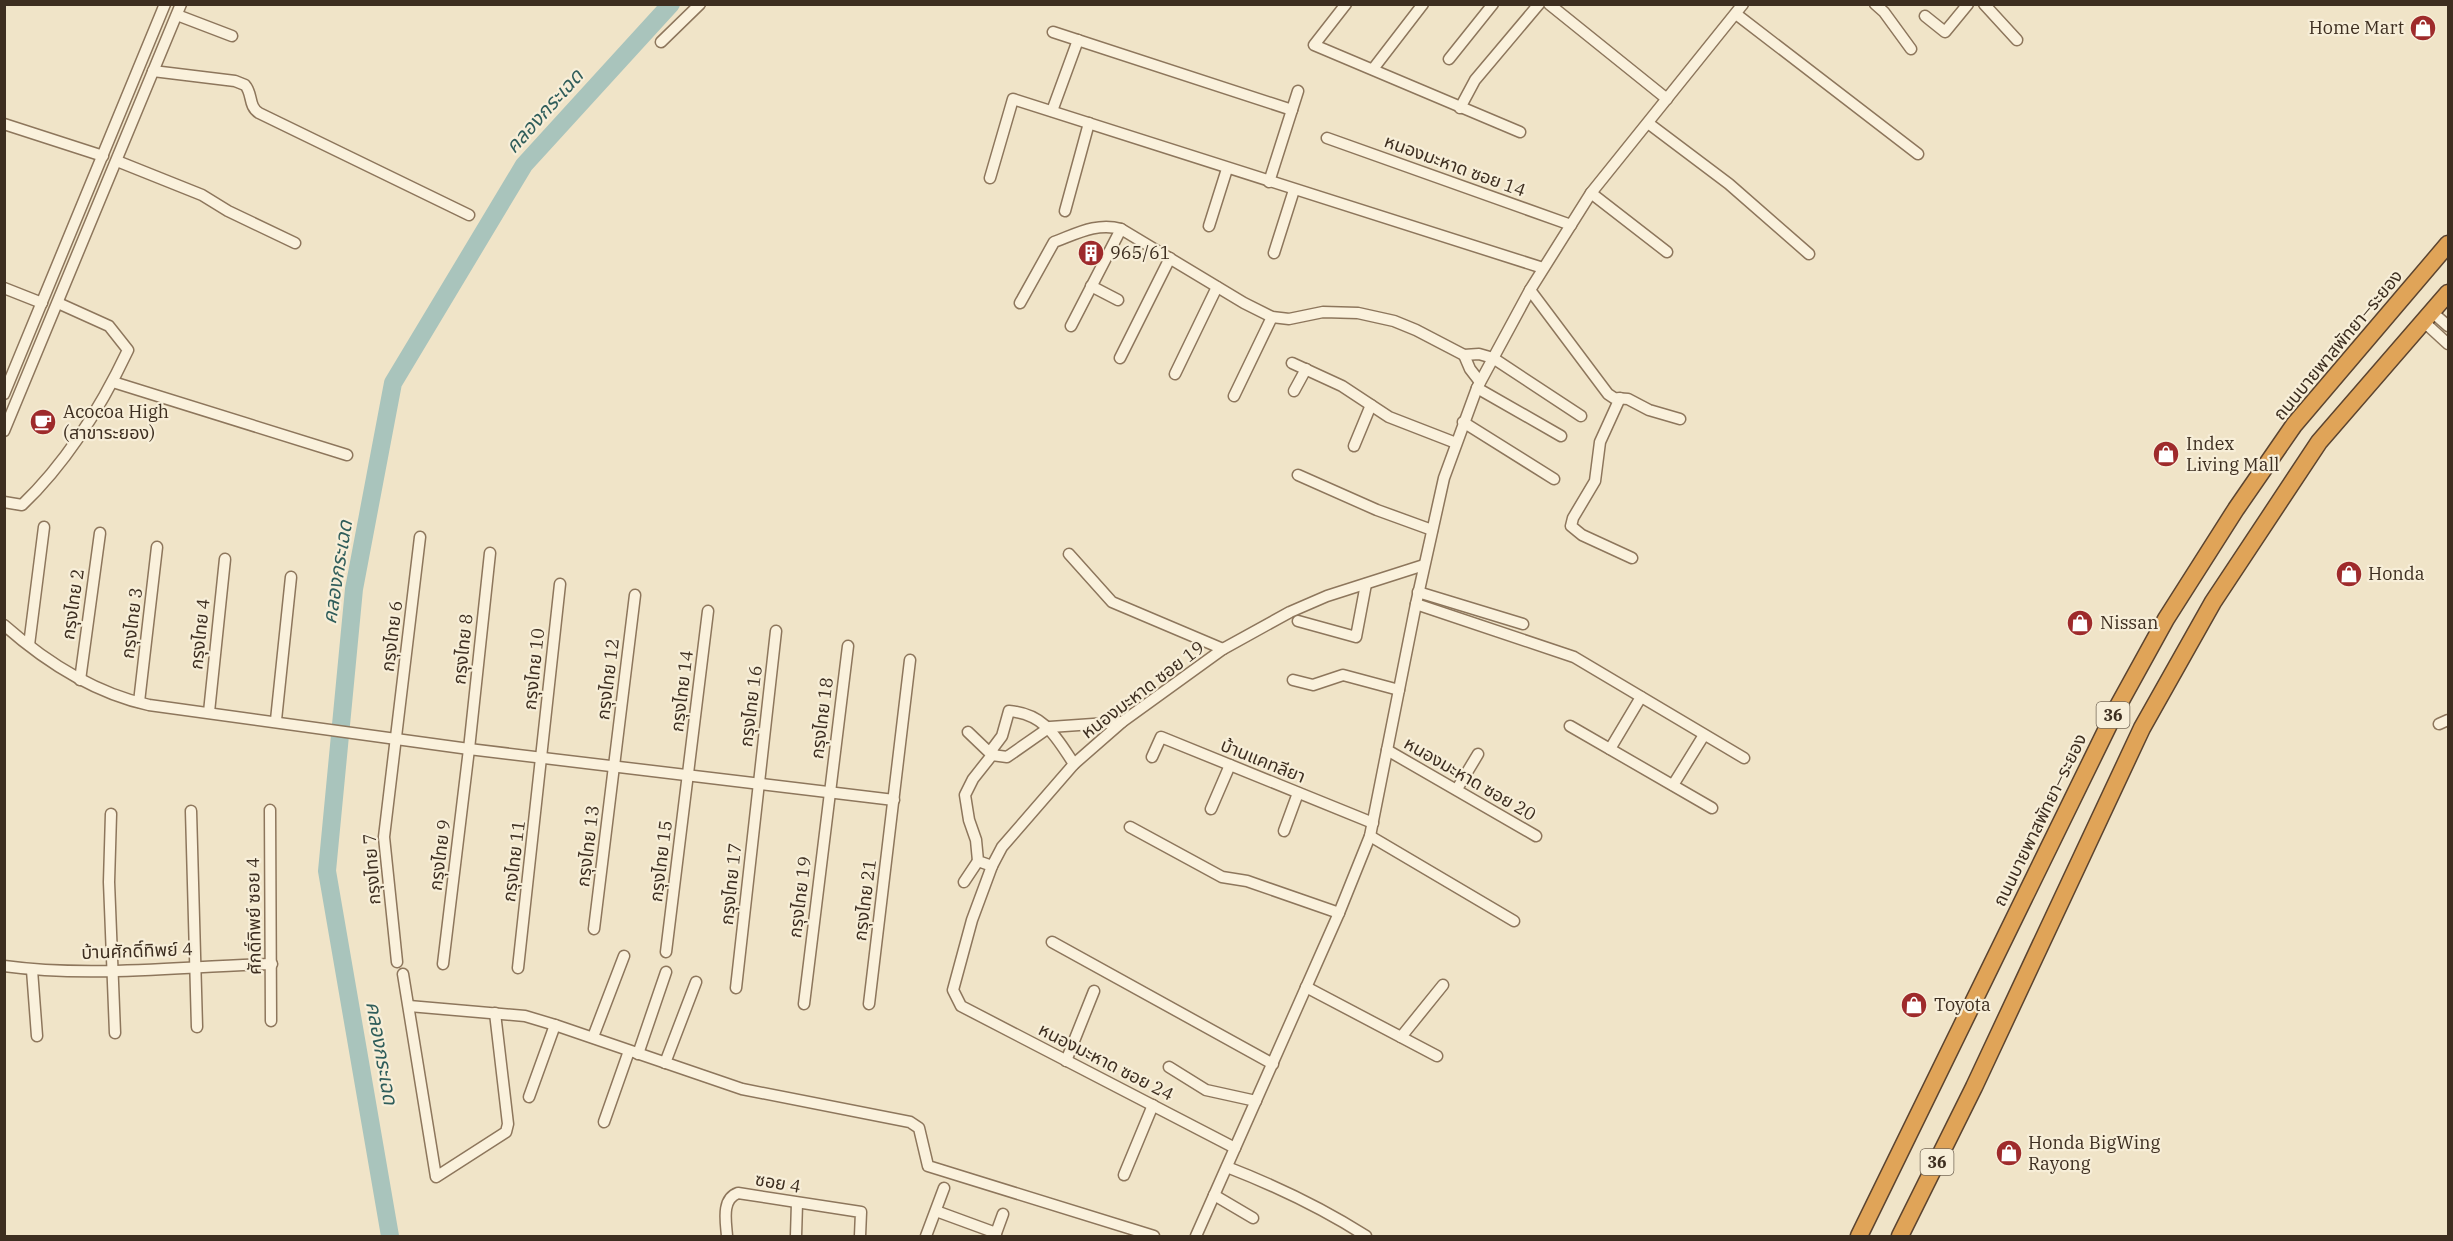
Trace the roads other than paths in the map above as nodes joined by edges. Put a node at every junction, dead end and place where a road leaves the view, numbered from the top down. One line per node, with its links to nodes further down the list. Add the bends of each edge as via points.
1 (165, 4): 34 (street)
2 (700, 4): 18 (street)
3 (1346, 4): 21 (street, via 1314,45)
4 (1423, 4): 21 (street)
5 (1493, 4): 20 (street)
6 (1539, 4): 25 (street, via 1475,80)
7 (1549, 4): 24 (street)
8 (1875, 4): 19 (street)
9 (1968, 4): 13 (street, via 1945,32)
10 (1984, 4): 17 (street)
11 (1739, 9): 24 (street); 33 (street)
12 (179, 10): 15 (street); 22 (street)
13 (1925, 16)
14 (1053, 32): 16 (street)
15 (232, 36)
16 (1078, 40): 26 (street); 27 (street)
17 (2017, 40)
18 (661, 42)
19 (1911, 49)
20 (1449, 59)
21 (1373, 69): 25 (street)
22 (153, 71): 35 (street); 42 (street, via 245,85 252,106 260,113)
23 (1298, 91): 26 (street)
24 (1667, 99): 29 (street)
25 (1460, 108): 31 (street)
26 (1292, 110): 38 (street)
27 (1052, 111): 28 (street); 37 (street, via 1014,99)
28 (1089, 123): 36 (street); 41 (street)
29 (1648, 123): 40 (street); 50 (street, via 1729,184)
30 (4, 124): 34 (street)
31 (1520, 132)
32 (1327, 138): 43 (street, หนองมะหาด ซอย 14)
33 (1918, 154)
34 (103, 156): 53 (street)
35 (117, 161): 46 (street, via 202,195); 54 (street)
36 (1227, 169): 38 (street); 44 (street)
37 (990, 178)
38 (1269, 182): 39 (street)
39 (1294, 190): 49 (street); 52 (street)
40 (1591, 193): 43 (street); 48 (street)
41 (1065, 211)
42 (469, 215)
43 (1571, 225): 52 (street)
44 (1209, 226)
45 (1121, 229): 51 (street); 55 (street); 63 (street, via 1100,226 1054,242)
46 (295, 243)
47 (2448, 244): 222 (highway, ถนนบายพาสพัทยา–ระยอง / 36, via 2294,425 2166,619 2118,706)
48 (1667, 252)
49 (1274, 253)
50 (1809, 254)
51 (1170, 258): 56 (street); 70 (street)
52 (1543, 268): 58 (street)
53 (55, 272): 54 (street); 61 (street)
54 (68, 277): 62 (street)
55 (1091, 286): 60 (street); 66 (street)
56 (1217, 287): 64 (street); 74 (street)
57 (4, 288): 61 (street)
58 (1530, 290): 71 (street); 80 (street, via 1602,387 1612,397)
59 (2448, 293): 65 (highway, 36)
60 (1118, 300)
61 (42, 303): 78 (street)
62 (58, 303): 75 (street, via 109,326 128,350); 85 (street)
63 (1020, 303)
64 (1272, 317): 69 (street, via 1358,313 1394,321); 79 (street)
65 (2428, 317): 67 (street); 68 (street); 223 (highway, 36, via 2319,442 2213,602 2142,728)
66 (1071, 326)
67 (2448, 326)
68 (2448, 344)
69 (1464, 355): 71 (street); 76 (street)
70 (1120, 358)
71 (1493, 358): 76 (street); 82 (street)
72 (1292, 363): 73 (street)
73 (1306, 369): 77 (street); 81 (street)
74 (1175, 374)
75 (113, 382): 89 (street); 92 (street, via 40,487 22,505)
76 (1478, 385): 84 (street); 86 (street)
77 (1294, 391)
78 (4, 394)
79 (1234, 396)
80 (1620, 398): 83 (street); 100 (street, via 1600,442 1595,481 1571,526)
81 (1371, 405): 87 (street, via 1389,417); 88 (street)
82 (1581, 416)
83 (1680, 419)
84 (1463, 422): 87 (street); 91 (street)
85 (4, 431)
86 (1561, 436)
87 (1456, 443): 94 (street)
88 (1354, 446)
89 (347, 455)
90 (1298, 475): 94 (street)
91 (1554, 479)
92 (4, 502)
93 (44, 527): 114 (street)
94 (1432, 530): 102 (street)
95 (100, 533): 118 (street, กรุงไทย 2)
96 (420, 537): 130 (street, กรุงไทย 6)
97 (157, 547): 122 (street, กรุงไทย 3)
98 (490, 553): 131 (street, กรุงไทย 8)
99 (1069, 554): 116 (street, via 1112,602)
100 (1632, 558)
101 (225, 559): 123 (street, กรุงไทย 4)
102 (1424, 565): 105 (street, หนองมะหาด ซอย 19); 106 (street)
103 (291, 577): 124 (street)
104 (561, 584): 137 (street, กรุงไทย 10)
105 (1366, 584): 110 (street, via 1356,637); 116 (street, หนองมะหาด ซอย 19, via 1290,612)
106 (1418, 592): 108 (street); 111 (street)
107 (634, 595): 141 (street, กรุงไทย 12)
108 (1416, 604): 120 (street); 121 (street, via 1565,653)
109 (708, 610): 142 (street, กรุงไทย 14)
110 (1298, 621)
111 (1523, 624)
112 (7, 628): 114 (street)
113 (776, 631): 143 (street, กรุงไทย 16)
114 (29, 645): 118 (street)
115 (848, 646): 147 (street, กรุงไทย 18)
116 (1223, 649): 125 (street, หนองมะหาด ซอย 19)
117 (910, 660): 148 (street, กรุงไทย 21)
118 (80, 680): 122 (street)
119 (1293, 680): 120 (street, via 1313,685 1343,675)
120 (1399, 690): 133 (street)
121 (1641, 697): 129 (street); 132 (street)
122 (139, 702): 123 (street)
123 (209, 712): 124 (street)
124 (276, 720): 130 (street)
125 (1122, 722): 127 (street); 139 (street, หนองมะหาด ซอย 19)
126 (1570, 726): 132 (street)
127 (1050, 727): 135 (street, via 1007,757); 135 (street, via 1009,711); 139 (street)
128 (968, 732): 135 (street)
129 (1704, 735): 138 (street); 144 (street)
130 (396, 739): 131 (street); 168 (street, กรุงไทย 7, via 384,837)
131 (469, 749): 137 (street); 170 (street, กรุงไทย 9)
132 (1610, 749): 144 (street)
133 (1387, 750): 145 (street, หนองมะหาด ซอย 20); 154 (street)
134 (1478, 754): 145 (street)
135 (992, 755): 159 (street, via 965,795)
136 (1152, 757): 140 (street, บ้านแคทลียา, via 1161,737)
137 (542, 758): 141 (street); 173 (street, กรุงไทย 11)
138 (1744, 758)
139 (1074, 764): 160 (street, หนองมะหาด ซอย 19, via 1002,847)
140 (1230, 765): 146 (street, บ้านแคทลียา); 150 (street)
141 (614, 766): 142 (street); 164 (street, กรุงไทย 13)
142 (689, 775): 143 (street); 166 (street, กรุงไทย 15)
143 (759, 784): 147 (street); 181 (street, กรุงไทย 17)
144 (1672, 785): 149 (street)
145 (1457, 789): 158 (street, หนองมะหาด ซอย 20)
146 (1298, 793): 154 (street, บ้านแคทลียา); 156 (street)
147 (829, 794): 148 (street); 183 (street, กรุงไทย 19)
148 (894, 800): 184 (street, กรุงไทย 21)
149 (1712, 808)
150 (1211, 809)
151 (191, 810): 172 (street)
152 (270, 810): 169 (street, ศักดิ์ทิพย์ ซอย 4)
153 (111, 814): 175 (street)
154 (1373, 824): 157 (street)
155 (1130, 827): 162 (street, via 1222,876)
156 (1284, 831)
157 (1370, 836): 162 (street); 163 (street)
158 (1536, 836)
159 (978, 861): 160 (street); 161 (street)
160 (992, 866): 186 (street, หนองมะหาด ซอย 19, via 953,990)
161 (964, 882)
162 (1339, 913): 180 (street)
163 (1514, 921)
164 (594, 929)
165 (1052, 942): 199 (street)
166 (666, 952)
167 (624, 956): 194 (street)
168 (397, 962)
169 (272, 964): 172 (street, บ้านศักดิ์ทิพย์ 4); 188 (street, ศักดิ์ทิพย์ ซอย 4)
170 (443, 964)
171 (4, 966): 174 (street, บ้านศักดิ์ทิพย์ 4)
172 (194, 966): 175 (street, บ้านศักดิ์ทิพย์ 4); 190 (street)
173 (518, 968)
174 (32, 969): 175 (street, บ้านศักดิ์ทิพย์ 4); 192 (street)
175 (112, 970): 191 (street)
176 (666, 972): 195 (street)
177 (403, 974): 185 (street)
178 (696, 982): 198 (street)
179 (1443, 985): 193 (street)
180 (1306, 987): 193 (street); 199 (street)
181 (736, 988)
182 (1094, 992): 197 (street)
183 (804, 1004)
184 (869, 1004)
185 (409, 1006): 187 (street); 187 (street, via 436,1177 506,1132)
186 (961, 1006): 197 (street, หนองมะหาด ซอย 24)
187 (495, 1013): 189 (street)
188 (271, 1021)
189 (555, 1025): 194 (street); 201 (street)
190 (197, 1027)
191 (115, 1033)
192 (37, 1036)
193 (1401, 1036): 196 (street)
194 (593, 1037): 195 (street)
195 (633, 1052): 198 (street); 204 (street)
196 (1437, 1056)
197 (1066, 1061): 203 (street, หนองมะหาด ซอย 24)
198 (665, 1063): 219 (street, via 741,1089 910,1122 919,1128 928,1166)
199 (1273, 1064): 202 (street)
200 (1169, 1067): 202 (street, via 1206,1090)
201 (529, 1097)
202 (1256, 1101): 205 (street)
203 (1153, 1105): 205 (street, หนองมะหาด ซอย 24); 207 (street)
204 (604, 1122)
205 (1235, 1148): 206 (street)
206 (1227, 1167): 209 (street); 221 (street, via 1278,1187)
207 (1124, 1175)
208 (944, 1188): 211 (street)
209 (1214, 1195): 213 (street); 220 (street)
210 (797, 1203): 215 (street, ซอย 4, via 735,1194 727,1204); 216 (street); 217 (street, ซอย 4, via 861,1212)
211 (936, 1211): 214 (street); 218 (street)
212 (1003, 1214): 214 (street)
213 (1253, 1218)
214 (996, 1235)
215 (727, 1236)
216 (796, 1236)
217 (860, 1236)
218 (926, 1236)
219 (1154, 1236)
220 (1196, 1236)
221 (1366, 1236)
222 (1859, 1236)
223 (1900, 1236)

